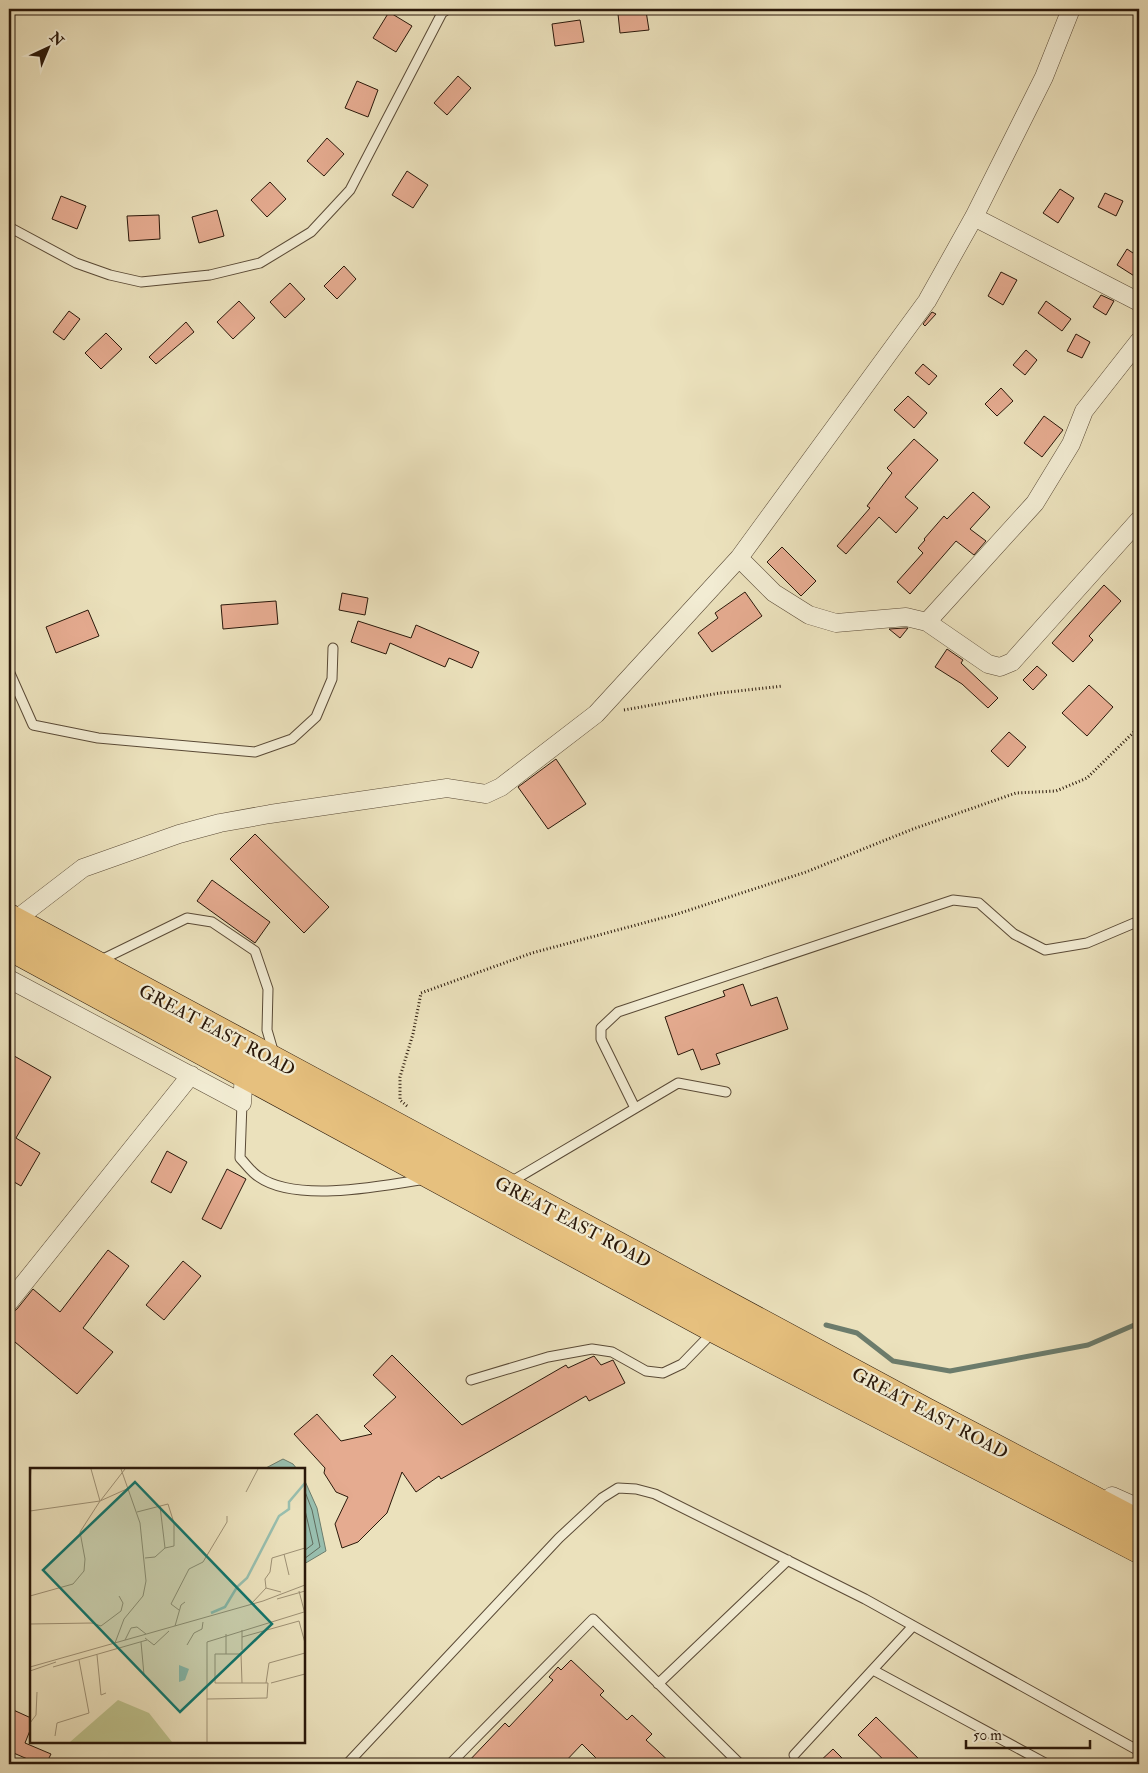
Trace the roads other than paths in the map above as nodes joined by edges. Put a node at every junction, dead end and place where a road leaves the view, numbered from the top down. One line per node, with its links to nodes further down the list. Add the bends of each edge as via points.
1 (448, 9): 4 (lane, via 442,13 350,190 310,232 260,263 210,275 141,282 76,263)
2 (1071, 9): 3 (street, via 1044,77)
3 (974, 217): 5 (street); 8 (street, via 927,300)
4 (9, 227)
5 (1139, 302)
6 (1139, 341): 9 (street, via 1084,411 1071,444 1035,503)
7 (1139, 520): 9 (street, via 1012,662 1000,666 988,664)
8 (739, 558): 9 (street, via 774,593 809,615 836,623 906,617); 13 (street, via 596,714 486,794 447,788 220,823 145,844 83,868)
9 (927, 622)
10 (333, 648): 11 (lane, via 332,679 316,717 292,740 255,752 98,738 33,725)
11 (9, 671)
12 (1139, 921): 21 (lane, via 1087,942 1045,950 1014,934 979,903 953,900 618,1012 601,1028 601,1039)
13 (11, 928): 14 (main road, GREAT EAST ROAD); 17 (main road, GREAT EAST ROAD)
14 (94, 964): 16 (main road, GREAT EAST ROAD); 16 (lane, via 187,918 212,922 255,951 268,989 267,1030)
15 (9, 979): 18 (street)
16 (277, 1062): 23 (main road, GREAT EAST ROAD)
17 (244, 1074): 20 (street); 22 (main road, GREAT EAST ROAD)
18 (191, 1075): 20 (street); 24 (street)
19 (726, 1092): 21 (lane, via 678,1083)
20 (242, 1103): 22 (lane, via 240,1158 259,1178 288,1188 350,1191)
21 (635, 1108): 23 (lane)
22 (435, 1177): 25 (main road, GREAT EAST ROAD)
23 (505, 1185): 27 (main road, GREAT EAST ROAD)
24 (9, 1302)
25 (716, 1330): 26 (lane, via 682,1364 663,1373 646,1371 612,1352 592,1348); 30 (main road, GREAT EAST ROAD)
26 (470, 1380)
27 (984, 1442): 28 (street, via 1043,1458); 29 (main road, GREAT EAST ROAD)
28 (1139, 1508)
29 (1139, 1524)
30 (1139, 1549)
31 (788, 1560): 32 (lane); 34 (lane); 37 (lane, via 655,1494 636,1488 618,1488 602,1498 559,1538)
32 (914, 1626): 33 (lane); 35 (lane)
33 (873, 1670): 36 (lane); 40 (lane)
34 (658, 1684): 38 (lane, via 593,1619); 39 (lane)
35 (1139, 1751)
36 (794, 1755)
37 (347, 1764)
38 (450, 1764)
39 (740, 1764)
40 (1047, 1764)

